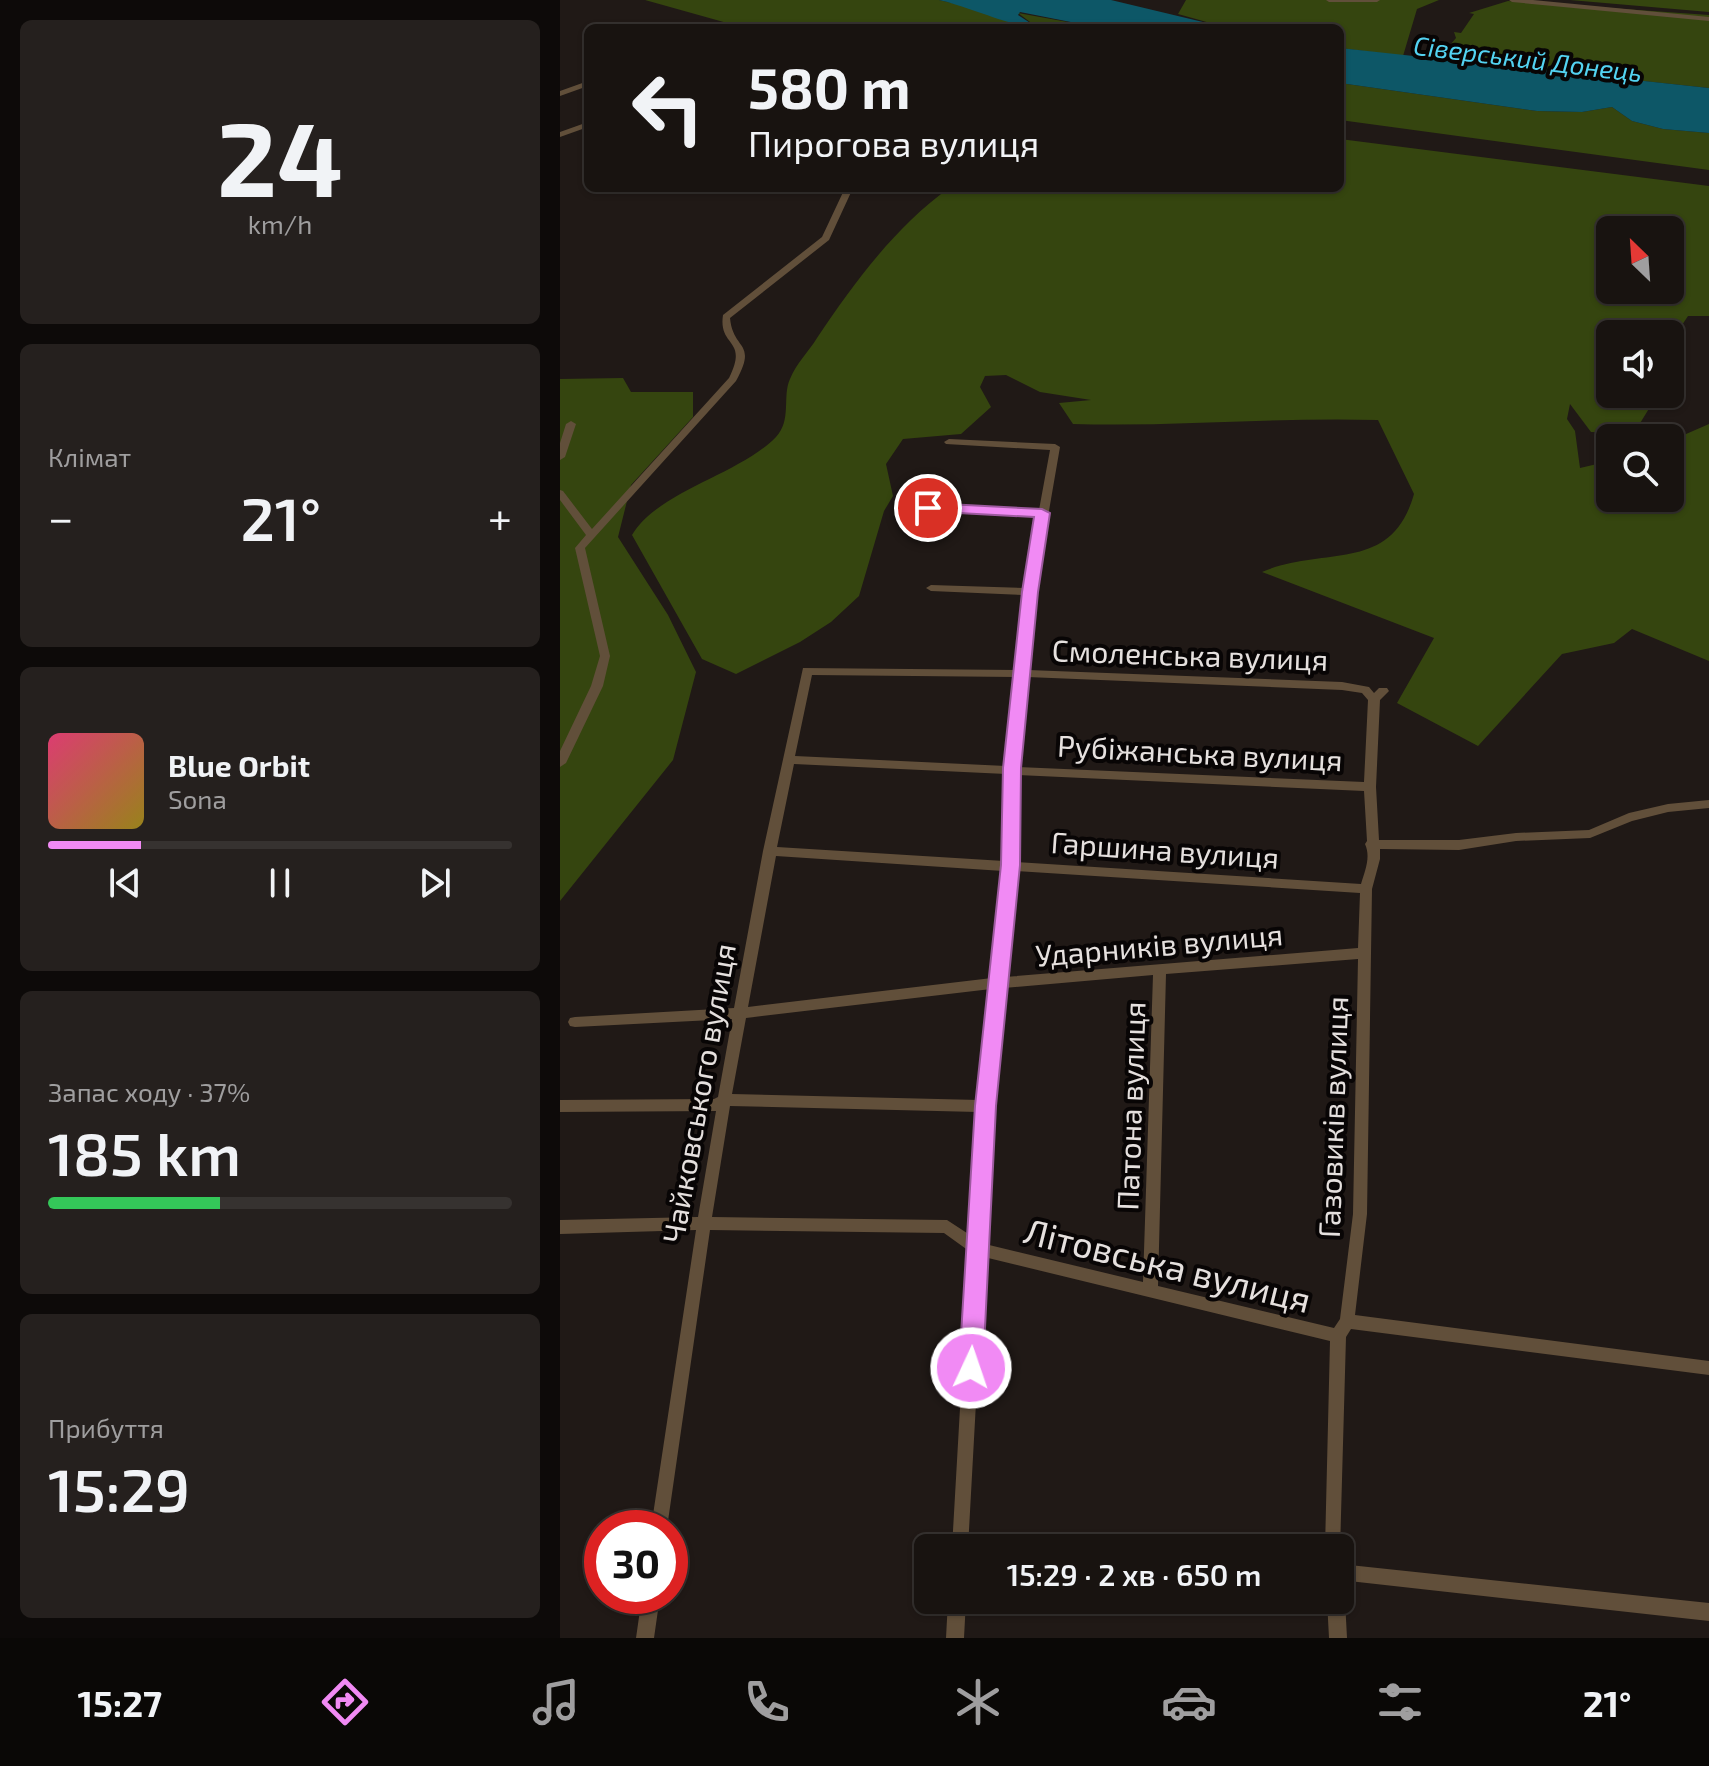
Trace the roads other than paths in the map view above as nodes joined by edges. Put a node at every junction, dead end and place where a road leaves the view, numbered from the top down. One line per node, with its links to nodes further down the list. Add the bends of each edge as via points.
1 (1329, 0): 2 (street)
2 (1377, 0)
3 (1512, 0): 4 (street)
4 (1709, 19)
5 (584, 85): 6 (street)
6 (560, 94)
7 (584, 126): 8 (street)
8 (560, 135)
9 (847, 192): 16 (street, via 826,238 726,317 726,327 744,352 733,379)
10 (571, 424): 12 (street)
11 (949, 442): 15 (street, via 1055,447)
12 (560, 457)
13 (560, 493): 16 (street)
14 (899, 506): 15 (street)
15 (1042, 513): 18 (street)
16 (590, 534): 23 (street, via 580,548 605,656 597,686)
17 (931, 588): 18 (street)
18 (1030, 592): 20 (street)
19 (807, 671): 20 (street, Смоленська вулиця); 22 (street, Чайковського вулиця)
20 (1023, 673): 21 (street, Смоленська вулиця, via 1342,686); 24 (street)
21 (1379, 695): 25 (street, Газовиків вулиця)
22 (788, 760): 24 (street, Рубіжанська вулиця); 28 (street, Чайковського вулиця)
23 (560, 763)
24 (1012, 768): 25 (street, Рубіжанська вулиця); 29 (street)
25 (1370, 787): 27 (street, Газовиків вулиця)
26 (1709, 804): 27 (street, via 1629,817 1590,834 1459,845)
27 (1371, 844): 30 (street, Газовиків вулиця, via 1374,859)
28 (769, 851): 29 (street, Гаршина вулиця); 34 (street, Чайковського вулиця)
29 (1010, 865): 30 (street, Гаршина вулиця); 33 (street)
30 (1366, 889): 31 (street, Газовиків вулиця)
31 (1365, 953): 32 (street, Ударників вулиця); 43 (street, Газовиків вулиця, via 1360,1214)
32 (1160, 970): 33 (street, Ударників вулиця); 42 (street, Патона вулиця)
33 (997, 983): 34 (street, Ударників вулиця); 38 (street)
34 (741, 1013): 35 (street, Ударників вулиця); 36 (street, Чайковського вулиця)
35 (575, 1022)
36 (724, 1100): 37 (street, via 717,1105); 38 (street); 39 (street, Чайковського вулиця)
37 (560, 1106)
38 (985, 1106): 41 (street)
39 (701, 1223): 40 (street, Літовська вулиця); 41 (street, Літовська вулиця, via 947,1227); 46 (street, Чайковського вулиця)
40 (560, 1227)
41 (978, 1249): 42 (street, Літовська вулиця); 47 (street)
42 (1150, 1292): 44 (street, Літовська вулиця)
43 (1347, 1321): 44 (street, Газовиків вулиця); 45 (street)
44 (1338, 1336): 48 (street, Газовиків вулиця)
45 (1709, 1368)
46 (661, 1510)
47 (961, 1534)
48 (1333, 1534)
49 (1354, 1574): 50 (street)
50 (1709, 1612)
51 (648, 1614): 54 (street)
52 (956, 1614): 55 (street)
53 (1337, 1614): 56 (street)
54 (645, 1638)
55 (955, 1638)
56 (1338, 1638)

